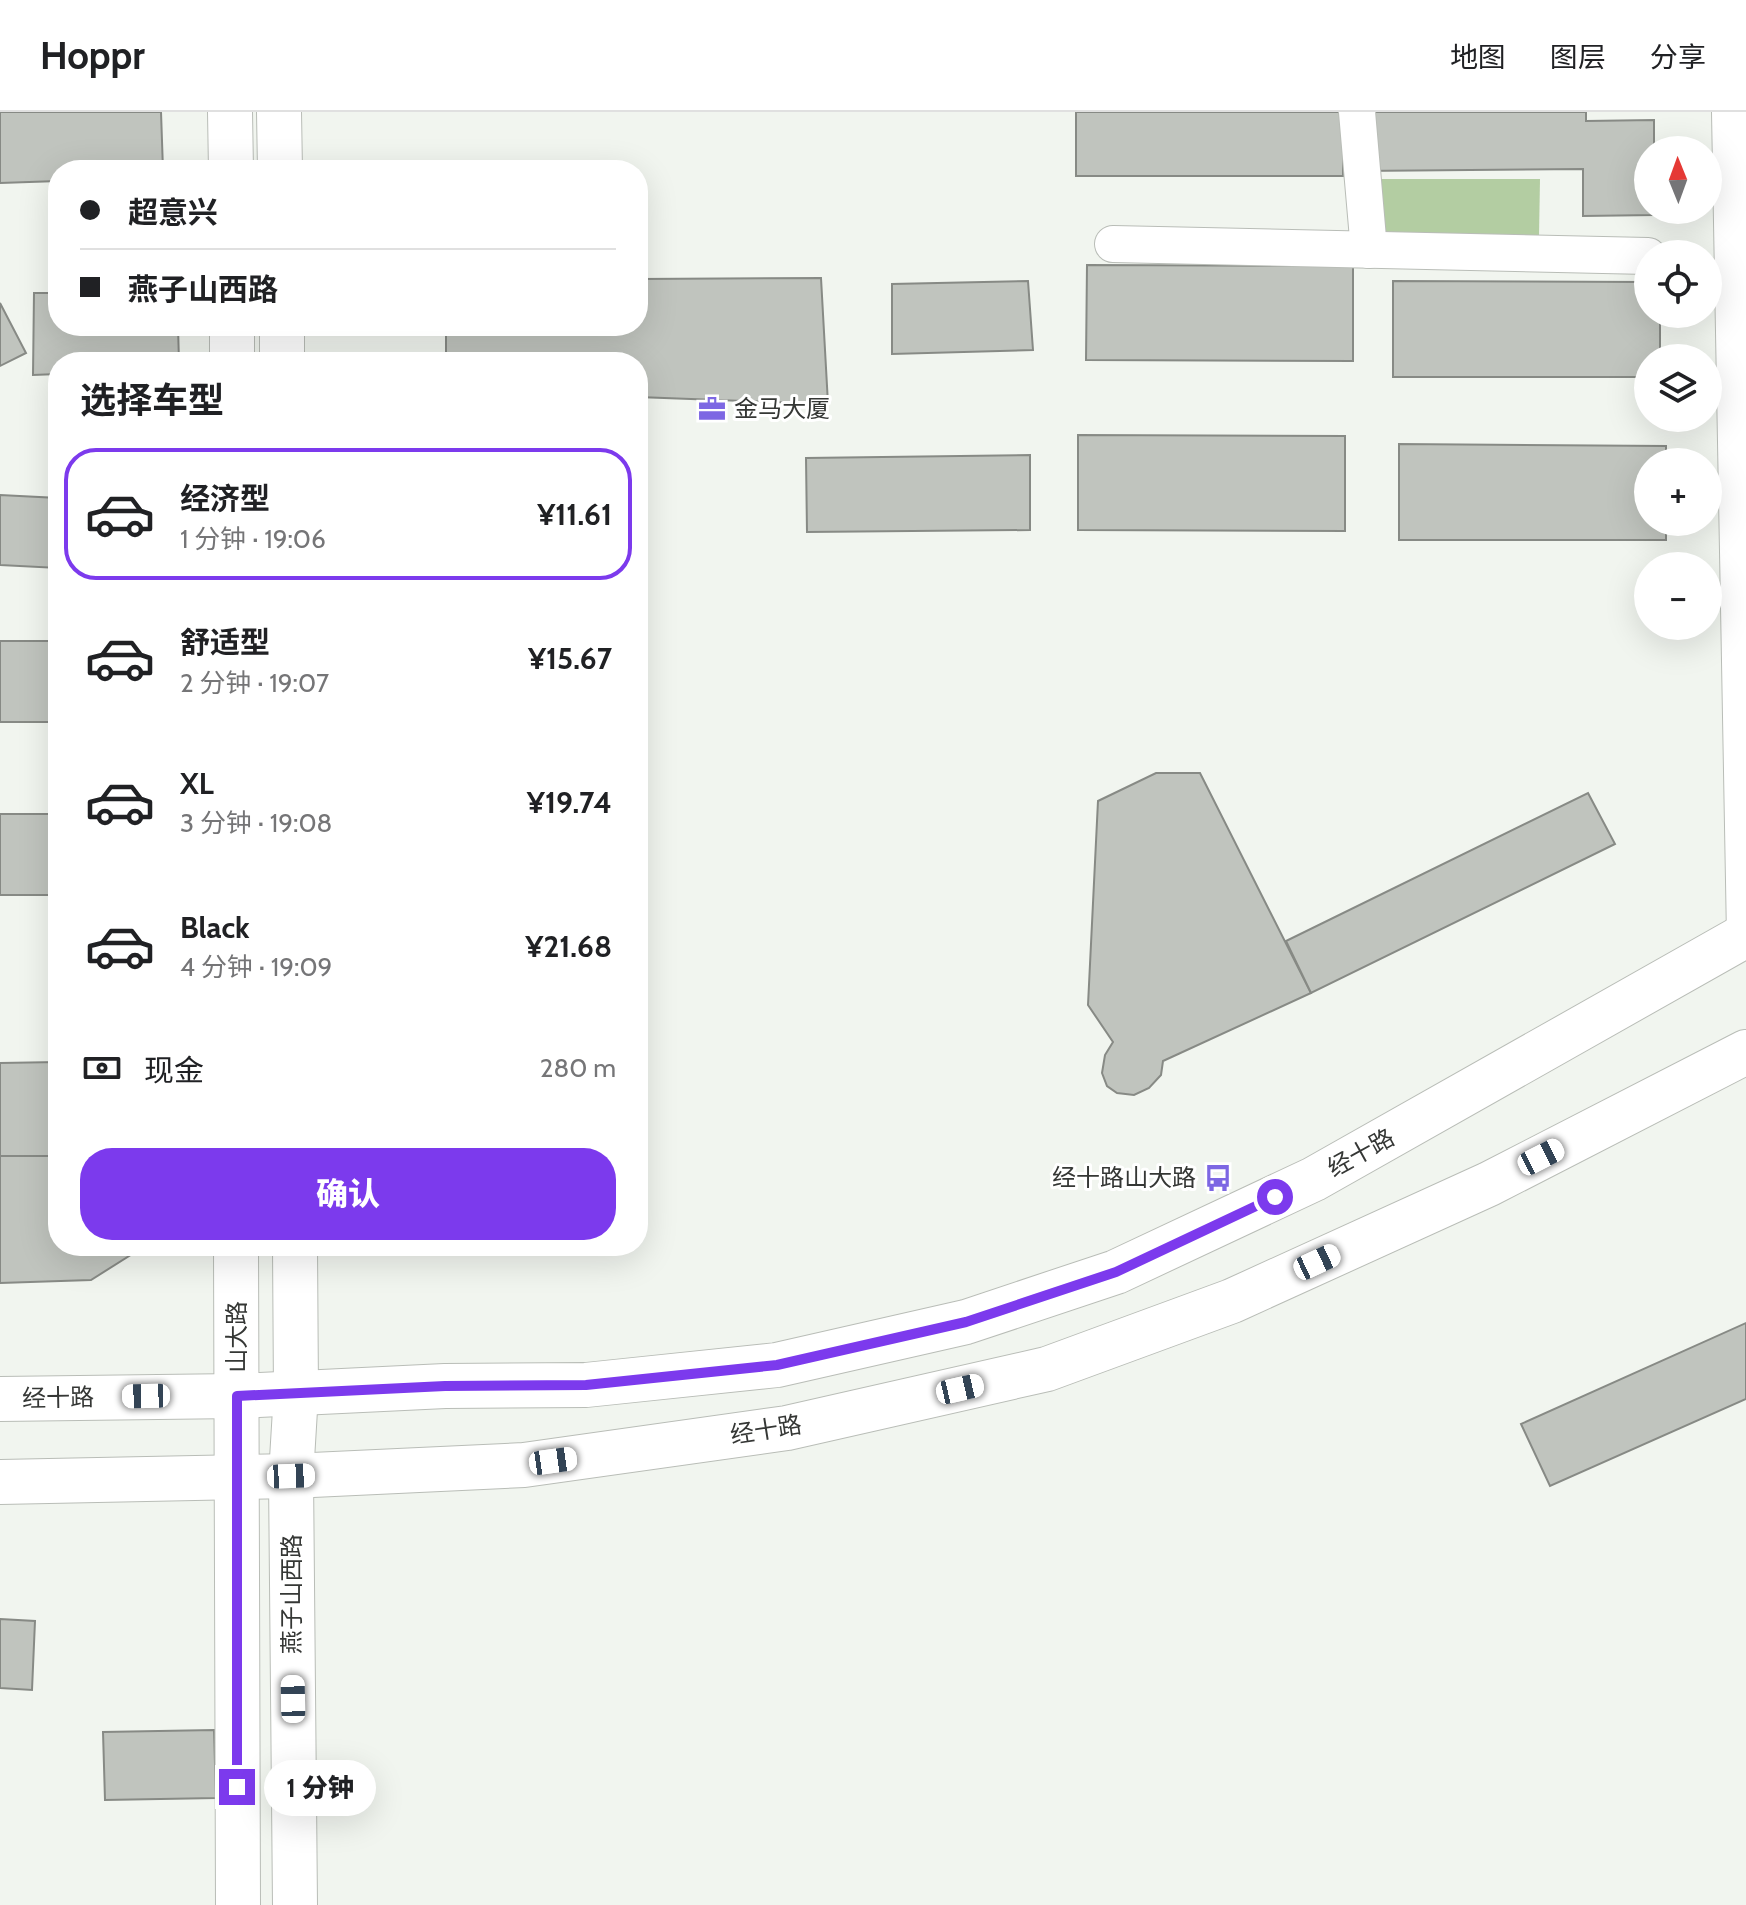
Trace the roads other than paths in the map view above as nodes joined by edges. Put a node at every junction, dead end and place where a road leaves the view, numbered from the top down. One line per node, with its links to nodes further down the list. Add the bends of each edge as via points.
1 (230, 112): 5 (main road)
2 (279, 112): 6 (main road)
3 (1357, 112): 9 (street)
4 (1735, 124): 7 (street)
5 (231, 160)
6 (280, 160)
7 (1722, 240)
8 (1113, 244): 9 (street)
9 (1369, 250): 10 (street)
10 (1634, 256)
11 (1722, 310): 12 (street)
12 (1746, 936): 16 (main road, 经十路, via 1314,1179 1116,1272 966,1322 761,1367 586,1385)
13 (1746, 1052): 19 (main road, 经十路, via 1489,1184 1232,1301 1047,1369 787,1428 648,1448 524,1465)
14 (236, 1256): 17 (main road, 山大路)
15 (295, 1256): 16 (main road)
16 (296, 1393): 17 (main road, 经十路); 19 (main road)
17 (237, 1396): 18 (main road, 经十路); 20 (main road, 山大路)
18 (0, 1399)
19 (291, 1476): 20 (main road, 经十路); 23 (main road, 燕子山西路)
20 (235, 1477): 21 (main road, 经十路); 22 (main road)
21 (0, 1482)
22 (238, 1905)
23 (295, 1905)

